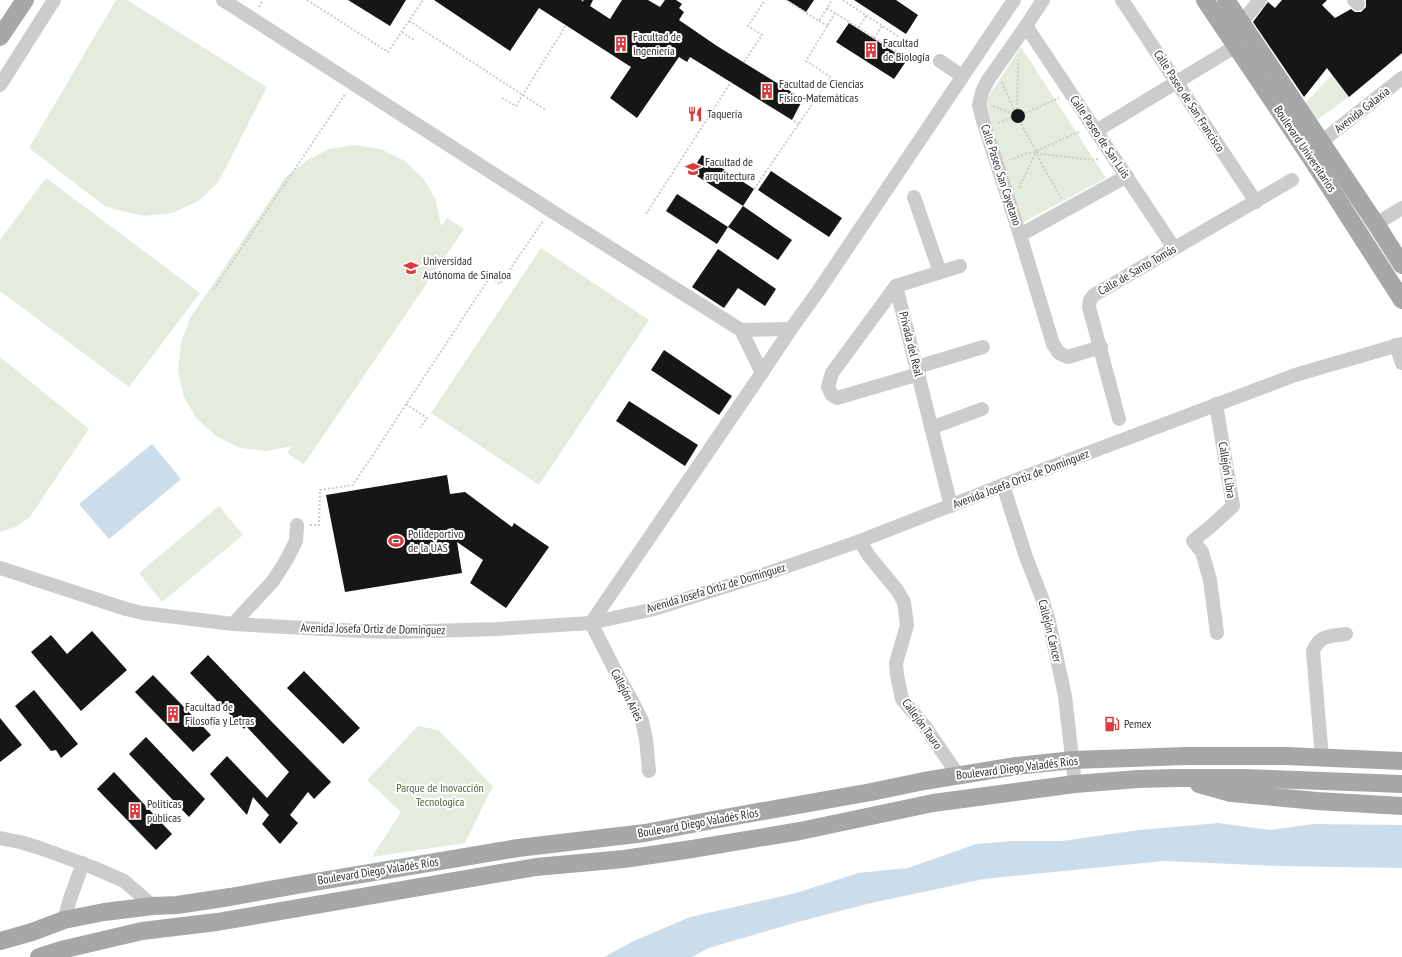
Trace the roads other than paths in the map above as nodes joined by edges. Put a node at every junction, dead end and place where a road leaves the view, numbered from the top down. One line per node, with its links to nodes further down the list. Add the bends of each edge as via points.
1 (25, 0): 13 (main road)
2 (54, 0): 19 (street)
3 (223, 0): 36 (street)
4 (1014, 0): 16 (street)
5 (1043, 0): 11 (street)
6 (1122, 0): 18 (street, Calle Paseo de San Francisco)
7 (1205, 0): 12 (main road, Boulevard Universitarios)
8 (1226, 0): 10 (main road, Boulevard Universitarios)
9 (1260, 0): 10 (street)
10 (1241, 23): 12 (street); 21 (main road, Boulevard Universitarios)
11 (1026, 26): 20 (street, Calle Paseo de San Luis); 28 (street, Calle Paseo San Cayetano, via 994,71 982,92 979,105)
12 (1225, 31): 14 (main road, Boulevard Universitarios)
13 (0, 37)
14 (1236, 46): 18 (street); 34 (main road, Boulevard Universitarios)
15 (940, 61): 16 (street)
16 (962, 76): 35 (street)
17 (1402, 78): 21 (street, Avenida Galaxia)
18 (1177, 82): 20 (street); 25 (street, Calle Paseo de San Francisco)
19 (0, 84)
20 (1094, 127): 22 (street, Calle Paseo de San Luis)
21 (1321, 142): 27 (main road, Boulevard Universitarios)
22 (1127, 176): 28 (street); 29 (street, Calle Paseo de San Luis)
23 (1292, 180): 25 (street, Calle de Santo Tomás)
24 (914, 197): 32 (street)
25 (1256, 202): 29 (street, Calle de Santo Tomás)
26 (1402, 208): 27 (street)
27 (1376, 224): 30 (main road, Boulevard Universitarios)
28 (1020, 235): 39 (street, Calle Paseo San Cayetano, via 1053,344 1059,353 1068,357)
29 (1174, 248): 39 (street, Calle de Santo Tomás, via 1094,295 1090,300 1089,307)
30 (1402, 265)
31 (960, 266): 32 (street)
32 (940, 272): 33 (street)
33 (896, 286): 41 (street, Privada del Real); 41 (street, Privada del Real, via 832,373 828,387 837,398)
34 (1402, 300)
35 (791, 329): 36 (street); 42 (street)
36 (741, 330): 42 (street)
37 (1399, 344): 40 (street); 43 (street, Avenida Josefa Ortiz de Domínguez, via 1295,375)
38 (983, 347): 41 (street)
39 (1101, 347): 45 (street, Calle de Santo Tomás)
40 (1402, 363)
41 (918, 371): 46 (street, Privada del Real)
42 (762, 373): 52 (street)
43 (1216, 404): 47 (street, Avenida Josefa Ortiz de Domínguez); 54 (street, Callejón Libra, via 1233,506 1193,541 1202,552 1210,580)
44 (982, 409): 46 (street)
45 (1119, 419)
46 (931, 428): 48 (street, Privada del Real)
47 (1003, 485): 48 (street, Avenida Josefa Ortiz de Domínguez); 57 (street, Callejón Cáncer, via 1049,622 1065,696)
48 (951, 506): 50 (street, Avenida Josefa Ortiz de Domínguez)
49 (297, 525): 53 (street, via 296,541 273,581)
50 (860, 541): 52 (street, Avenida Josefa Ortiz de Domínguez, via 654,609); 60 (street, Callejón Tauro, via 904,602 907,624 896,663 902,699 926,728)
51 (0, 568): 53 (street, Avenida Josefa Ortiz de Domínguez, via 126,609)
52 (591, 623): 53 (street, Avenida Josefa Ortiz de Domínguez, via 396,632); 59 (street, Callejón Aries, via 642,721)
53 (233, 624)
54 (1217, 633)
55 (1346, 634): 56 (street, via 1328,636 1319,641 1313,651)
56 (1322, 758): 57 (main road, Boulevard Diego Valadés Ríos, via 1186,756); 58 (main road, Boulevard Diego Valadés Ríos)
57 (1073, 760): 60 (main road, Boulevard Diego Valadés Ríos); 62 (street, Callejón Cáncer)
58 (1402, 761)
59 (649, 771)
60 (958, 775): 67 (main road, Boulevard Diego Valadés Ríos, via 645,833 518,848 230,897)
61 (1179, 778): 62 (main road, Boulevard Diego Valadés Ríos); 63 (main road, Boulevard Diego Valadés Ríos); 64 (main road, via 1231,793)
62 (1075, 784): 70 (main road, Boulevard Diego Valadés Ríos, via 933,803 800,831 692,849 624,859 536,867 217,922 142,931)
63 (1402, 784)
64 (1402, 806)
65 (0, 838): 66 (street)
66 (83, 863): 67 (street, via 124,880); 68 (street)
67 (153, 906): 68 (main road, Boulevard Diego Valadés Ríos)
68 (64, 920): 69 (main road, Boulevard Diego Valadés Ríos)
69 (0, 941)
70 (40, 957)

